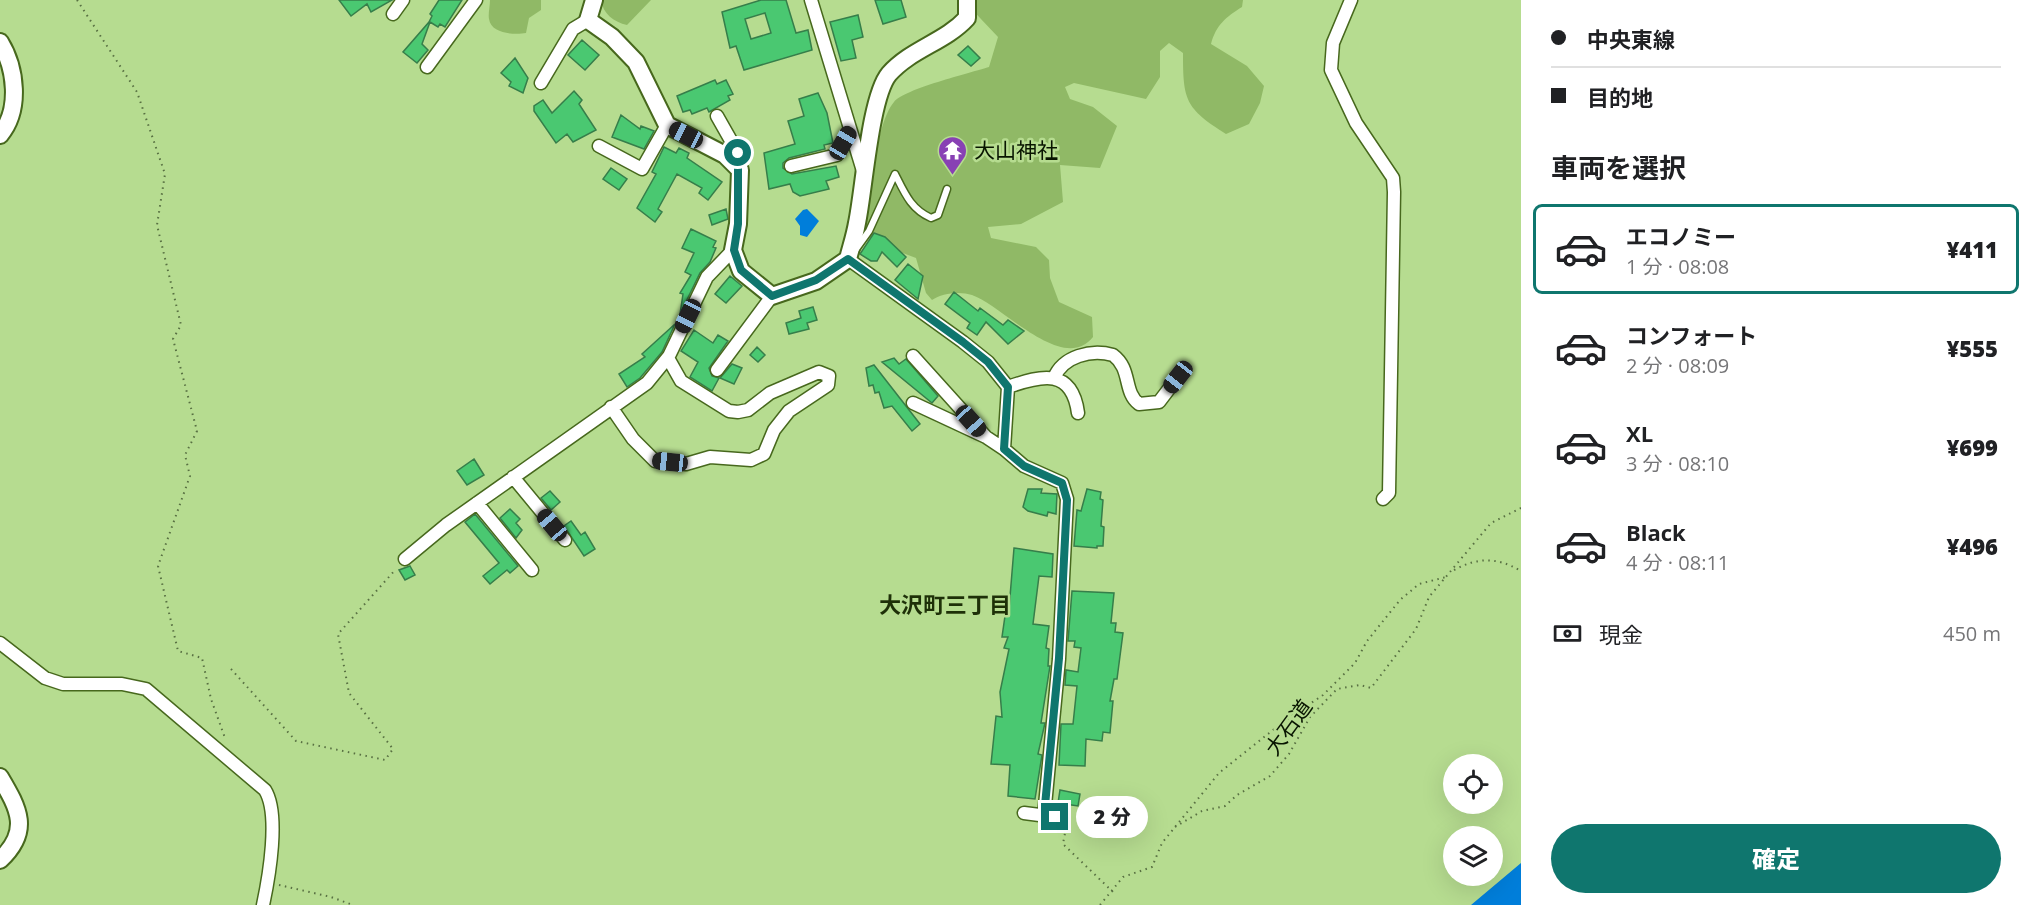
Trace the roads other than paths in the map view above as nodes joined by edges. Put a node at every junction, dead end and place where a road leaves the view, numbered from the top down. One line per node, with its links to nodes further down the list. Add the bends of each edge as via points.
1 (404, 0): 7 (street)
2 (476, 0): 10 (street)
3 (594, 0): 8 (main road)
4 (811, 0): 14 (street)
5 (967, 0): 19 (main road, via 967,18 956,30 911,54 886,77 873,120)
6 (1351, 0): 36 (street, via 1333,43 1331,70 1356,123 1393,178 1394,192 1389,494)
7 (393, 14)
8 (588, 20): 11 (street, via 573,29); 13 (main road, via 612,37 636,62)
9 (0, 42): 15 (main road, via 9,57 14,92 9,122)
10 (427, 67)
11 (541, 83)
12 (717, 116): 18 (street, via 738,153)
13 (667, 125): 16 (street, via 642,169); 18 (main road, via 725,155)
14 (850, 132): 17 (street, via 837,155); 19 (street)
15 (0, 135)
16 (599, 146)
17 (791, 166)
18 (740, 170): 21 (main road)
19 (865, 176): 22 (main road)
20 (947, 189): 22 (lane, via 938,215 931,218 909,202 895,174 869,231)
21 (734, 250): 23 (main road, via 741,270); 25 (street, via 707,276)
22 (848, 256): 23 (main road, via 816,280); 29 (street, via 988,362)
23 (772, 296): 26 (street)
24 (913, 356): 33 (street)
25 (668, 358): 31 (street, via 647,383); 31 (street, via 681,381 729,411 748,410 770,393 819,372 829,376 828,385 789,411 774,430 764,454 751,460 710,457 686,464 655,461 633,440)
26 (717, 370)
27 (1178, 377): 28 (street, via 1158,402 1139,404 1132,398 1124,366 1113,355 1097,352 1074,358 1063,363)
28 (1054, 378): 29 (street, via 1035,378); 32 (street, via 1070,386)
29 (1008, 387): 34 (street)
30 (913, 403): 33 (street)
31 (611, 407): 35 (street)
32 (1078, 413)
33 (986, 437): 34 (street)
34 (1004, 449): 43 (street, via 1024,466 1062,483 1067,500 1049,817)
35 (513, 477): 37 (street); 38 (street)
36 (1383, 499)
37 (477, 503): 39 (street); 40 (street)
38 (565, 540)
39 (405, 559)
40 (532, 570)
41 (0, 643): 45 (street, via 45,678 63,684 122,684 146,689 265,790 270,798 272,821)
42 (0, 777): 44 (main road, via 19,816 20,833 15,845)
43 (1024, 813)
44 (0, 860)
45 (263, 905)

